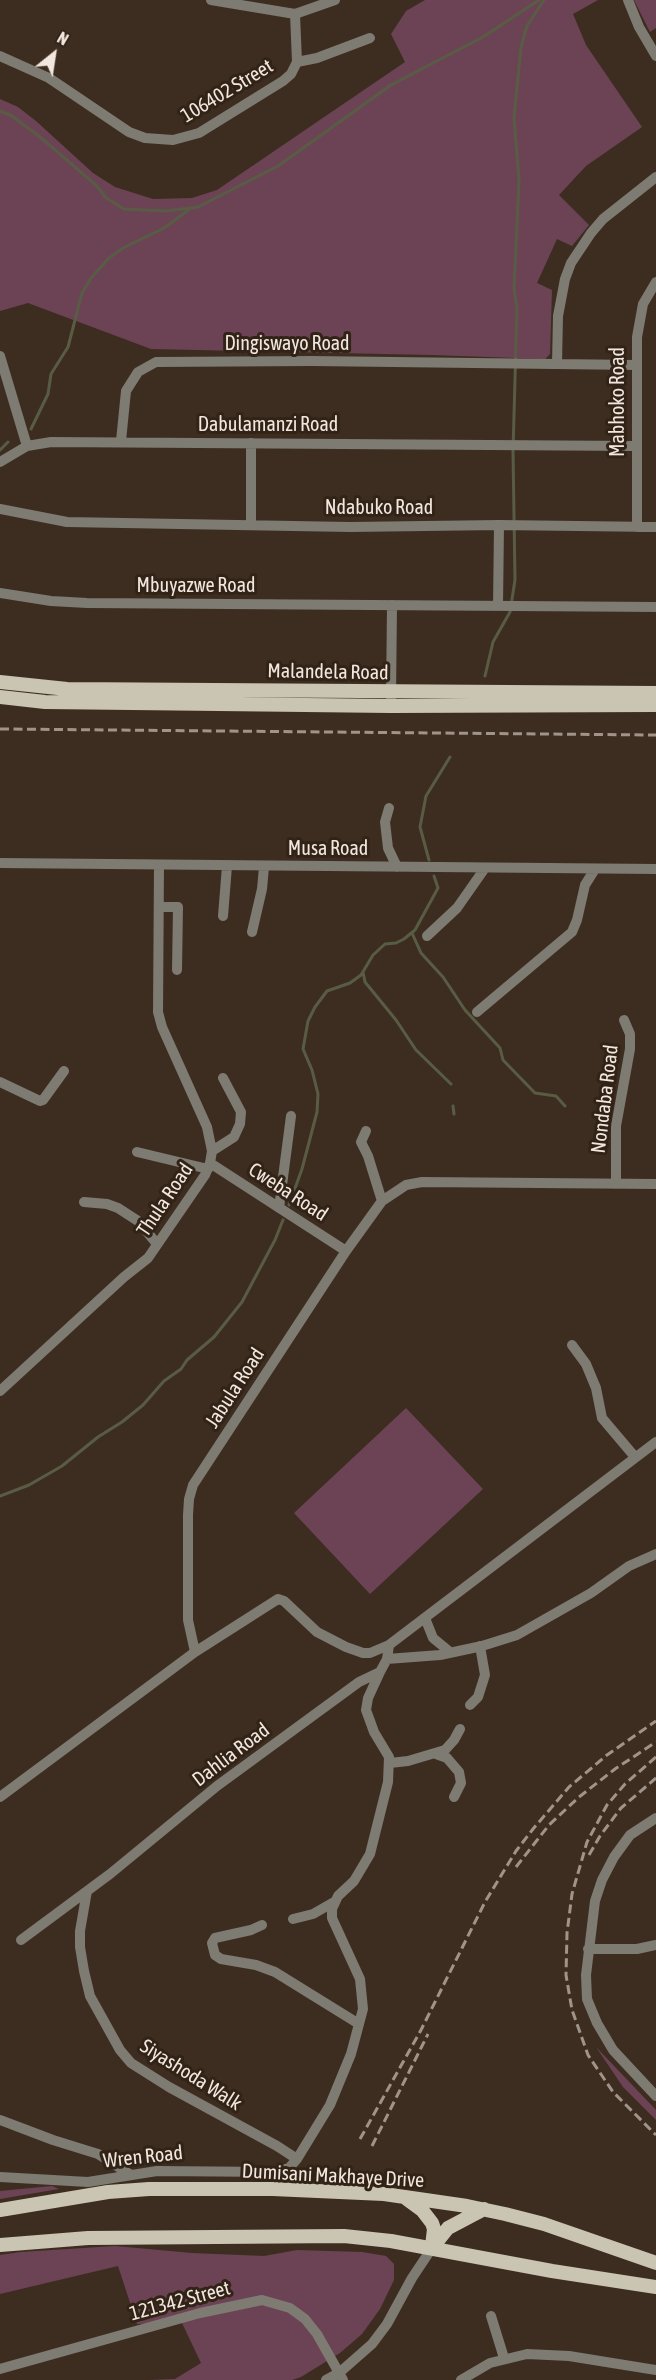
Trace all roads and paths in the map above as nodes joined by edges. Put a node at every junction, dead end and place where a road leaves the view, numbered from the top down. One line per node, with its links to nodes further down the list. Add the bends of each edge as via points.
1 (211, 0): 4 (street)
2 (335, 0): 4 (street)
3 (628, 0): 7 (street)
4 (295, 14): 8 (street, 106402 Street)
5 (370, 38): 8 (street)
6 (0, 56): 8 (street, 106402 Street, via 49,78 129,132 160,141 200,133 283,81)
7 (656, 56)
8 (297, 62)
9 (654, 183): 12 (street, via 603,219 571,263 558,316)
10 (656, 282): 13 (street, Mabhoko Road, via 639,315)
11 (1, 361): 16 (street)
12 (558, 364): 13 (street, Dingiswayo Road); 14 (street, Dingiswayo Road, via 156,362 138,372 126,391)
13 (636, 365): 17 (street, Mabhoko Road)
14 (121, 441): 15 (street, Dabulamanzi Road); 16 (street, Dabulamanzi Road)
15 (251, 443): 17 (street, Dabulamanzi Road); 20 (street)
16 (27, 446): 18 (street, Dabulamanzi Road)
17 (635, 446): 22 (street, Mabhoko Road)
18 (0, 462)
19 (0, 509): 20 (street, Ndabuko Road, via 67,522)
20 (251, 524): 21 (street, Ndabuko Road)
21 (508, 526): 22 (street, Ndabuko Road); 26 (street)
22 (637, 527): 23 (street, Ndabuko Road)
23 (656, 527)
24 (0, 593): 25 (street, Mbuyazwe Road, via 87,603)
25 (392, 605): 26 (street, Mbuyazwe Road); 31 (street)
26 (507, 606): 27 (street, Mbuyazwe Road)
27 (656, 608)
28 (0, 682): 31 (main road, Malandela Road, via 48,688)
29 (656, 693): 31 (main road, Malandela Road)
30 (0, 697): 31 (main road, Malandela Road, via 45,702)
31 (391, 699): 32 (main road, Malandela Road)
32 (656, 705)
33 (389, 808): 38 (street, via 385,822 388,848)
34 (0, 863): 35 (street, Musa Road)
35 (159, 866): 36 (street, Musa Road); 42 (street, Thula Road)
36 (227, 866): 37 (street, Musa Road); 43 (street)
37 (264, 867): 38 (street, Musa Road); 44 (street)
38 (397, 867): 39 (street, Musa Road)
39 (485, 868): 40 (street, Musa Road); 45 (street, via 457,908)
40 (595, 869): 41 (street, Musa Road); 47 (street, via 585,885 572,932)
41 (656, 869)
42 (159, 907): 46 (street, via 178,907); 54 (street, Thula Road, via 162,1027 207,1127)
43 (223, 916)
44 (252, 932)
45 (427, 936)
46 (177, 970)
47 (477, 1012)
48 (624, 1020): 57 (street, Nondaba Road, via 630,1034 630,1049 616,1126)
49 (64, 1071): 51 (street, via 40,1101)
50 (223, 1078): 54 (street, via 241,1112 240,1124 234,1137)
51 (0, 1082)
52 (291, 1116): 61 (street)
53 (366, 1131): 59 (street, via 361,1142)
54 (212, 1151): 56 (street, Thula Road)
55 (137, 1152): 56 (street, Cweba Road)
56 (209, 1166): 61 (street, Cweba Road); 62 (street, Thula Road)
57 (616, 1184): 58 (street, Jabula Road); 59 (street, Jabula Road, via 422,1182 406,1185)
58 (656, 1184)
59 (382, 1201): 63 (street, Jabula Road)
60 (84, 1202): 62 (street, via 118,1208 138,1221)
61 (279, 1208): 63 (street, Cweba Road)
62 (158, 1244): 65 (street, Thula Road, via 148,1258)
63 (346, 1251): 72 (street, Jabula Road, via 193,1485 188,1515 188,1620)
64 (572, 1345): 67 (street, via 590,1372 602,1418)
65 (0, 1391)
66 (656, 1442): 67 (street)
67 (635, 1457): 69 (street)
68 (656, 1554): 71 (street, via 629,1566 591,1593 517,1635)
69 (425, 1618): 70 (street); 73 (street, via 433,1638)
70 (389, 1645): 72 (street, via 370,1653 346,1647 317,1632 278,1599); 74 (street)
71 (480, 1646): 73 (street); 76 (street, via 485,1675 478,1697)
72 (195, 1652): 80 (street)
73 (450, 1653): 74 (street)
74 (387, 1659): 75 (street)
75 (380, 1672): 79 (street, via 366,1710); 83 (street, Dahlia Road, via 359,1682 217,1786)
76 (470, 1705)
77 (460, 1729): 78 (street, via 450,1746)
78 (436, 1754): 79 (street); 81 (street, via 447,1758 461,1777)
79 (390, 1763): 84 (street, via 370,1854 354,1881)
80 (0, 1797)
81 (454, 1797)
82 (656, 1818): 89 (street, via 630,1835 602,1880)
83 (87, 1891): 87 (street, Dahlia Road); 93 (street, Siyashoda Walk, via 80,1931 84,1971 90,1996 120,2050 131,2063 169,2087 278,2146)
84 (334, 1902): 85 (street, via 313,1914); 90 (street, via 332,1918 360,1978 363,2009)
85 (293, 1919)
86 (262, 1925): 90 (street, via 215,1938 215,1955 275,1972)
87 (21, 1940)
88 (656, 1945): 89 (street)
89 (588, 1950): 91 (street, via 587,1999 597,2023 613,2050)
90 (358, 2024): 93 (street, via 351,2054 330,2105)
91 (656, 2096)
92 (0, 2120): 94 (street, via 98,2154)
93 (293, 2164): 94 (street, Wren Road, via 275,2172 178,2170)
94 (131, 2175): 95 (street, Wren Road, via 88,2182)
95 (0, 2177)
96 (402, 2197): 97 (main road, Dumisani Makhaye Drive); 98 (main road, Dumisani Makhaye Drive, via 293,2189 149,2189); 100 (main road, via 417,2206 432,2223)
97 (484, 2209): 100 (main road, via 448,2228); 101 (main road, Dumisani Makhaye Drive, via 544,2224)
98 (0, 2210)
99 (0, 2245): 100 (main road, via 88,2238 299,2235 368,2238)
100 (432, 2248): 102 (main road); 107 (street, via 382,2330)
101 (656, 2263)
102 (656, 2287)
103 (491, 2316): 104 (street)
104 (504, 2358): 106 (street, via 527,2354 569,2356); 109 (street)
105 (0, 2369): 107 (street, 121342 Street, via 200,2313 262,2300 290,2308 305,2319)
106 (656, 2370)
107 (341, 2377): 108 (street)
108 (326, 2380)
109 (461, 2380)

